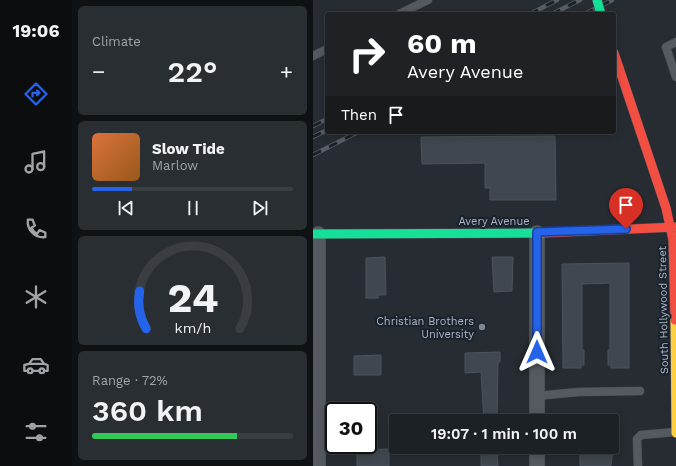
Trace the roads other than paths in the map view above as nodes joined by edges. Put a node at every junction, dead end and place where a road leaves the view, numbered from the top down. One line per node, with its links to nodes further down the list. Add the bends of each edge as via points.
1 (428, 0): 3 (lane)
2 (597, 0): 4 (main road, bridge)
3 (403, 12)
4 (600, 12)
5 (676, 42): 9 (lane, via 666,47)
6 (325, 51): 7 (lane)
7 (313, 56)
8 (616, 59): 10 (main road, South Hollywood Street)
9 (676, 78)
10 (673, 227): 11 (main road, Avery Avenue); 13 (main road, South Hollywood Street)
11 (537, 232): 12 (main road, Avery Avenue); 15 (street)
12 (316, 234): 20 (street)
13 (676, 331): 17 (main road, South Hollywood Street)
14 (640, 390): 15 (lane)
15 (537, 396): 16 (street)
16 (537, 414)
17 (676, 418): 18 (main road, South Hollywood Street)
18 (676, 433): 22 (lane, via 641,435 637,439)
19 (537, 454): 21 (street)
20 (318, 466)
21 (537, 466)
22 (638, 466)

